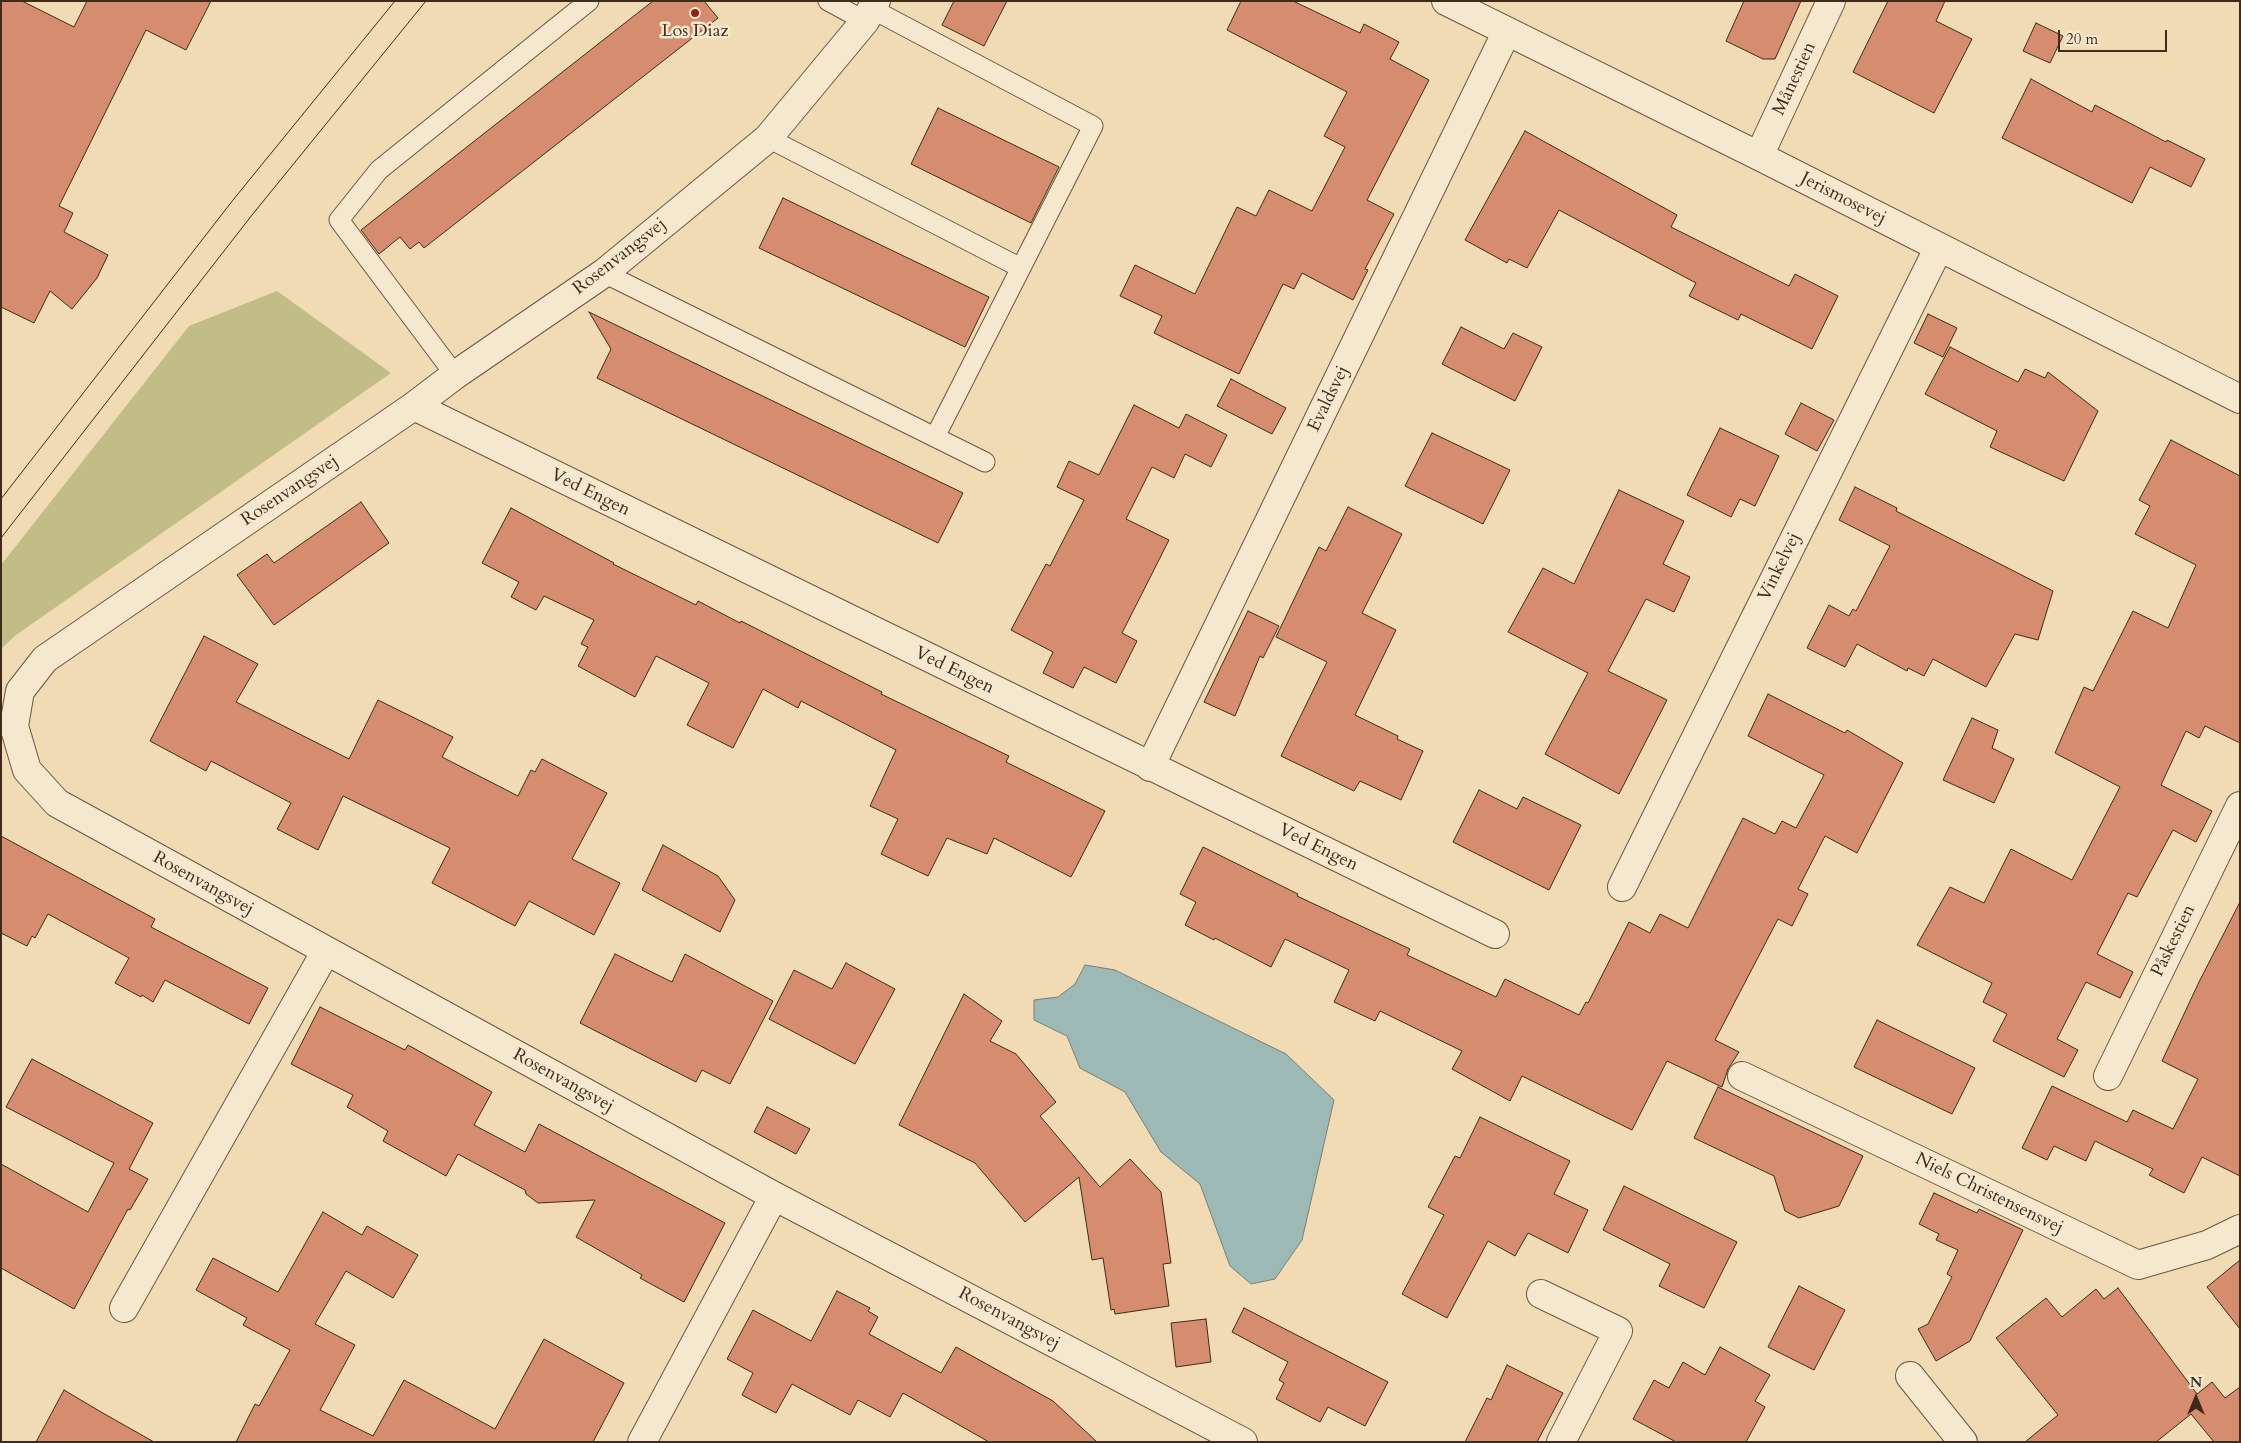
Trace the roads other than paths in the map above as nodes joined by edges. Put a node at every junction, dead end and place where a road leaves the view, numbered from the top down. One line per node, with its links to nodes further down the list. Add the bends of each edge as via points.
1 (589, 1): 12 (lane, via 380,170 339,220)
2 (828, 1): 5 (lane)
3 (1446, 1): 6 (street, Jerismosevej)
4 (1831, 1): 8 (street, Månestien)
5 (871, 10): 7 (street, Rosenvangsvej); 10 (lane, via 1093,126)
6 (1507, 31): 8 (street, Jerismosevej); 17 (street, Evaldsvej)
7 (768, 138): 10 (lane); 11 (street, Rosenvangsvej)
8 (1759, 156): 9 (street, Jerismosevej)
9 (1939, 247): 13 (street, Jerismosevej); 19 (street, Vinkelvej)
10 (1021, 268): 15 (lane)
11 (604, 273): 12 (street, Rosenvangsvej); 15 (lane)
12 (455, 375): 14 (street, Rosenvangsvej)
13 (2240, 399)
14 (414, 406): 17 (street, Ved Engen); 21 (street, Rosenvangsvej, via 45,659 20,691 14,726 27,770 56,803)
15 (935, 438): 16 (lane)
16 (985, 462)
17 (1150, 767): 20 (street, Ved Engen)
18 (2240, 806): 23 (street, Påskestien)
19 (1622, 887)
20 (1495, 934)
21 (326, 951): 24 (street, Rosenvangsvej); 27 (street)
22 (1742, 1076): 25 (street, Niels Christensensvej, via 2138,1265 2207,1245)
23 (2108, 1076)
24 (774, 1196): 29 (street); 30 (street, Rosenvangsvej)
25 (2240, 1229)
26 (1541, 1294): 31 (street, via 1618,1331)
27 (124, 1308)
28 (1910, 1376): 32 (street)
29 (642, 1442)
30 (1243, 1442)
31 (1561, 1442)
32 (1963, 1442)

